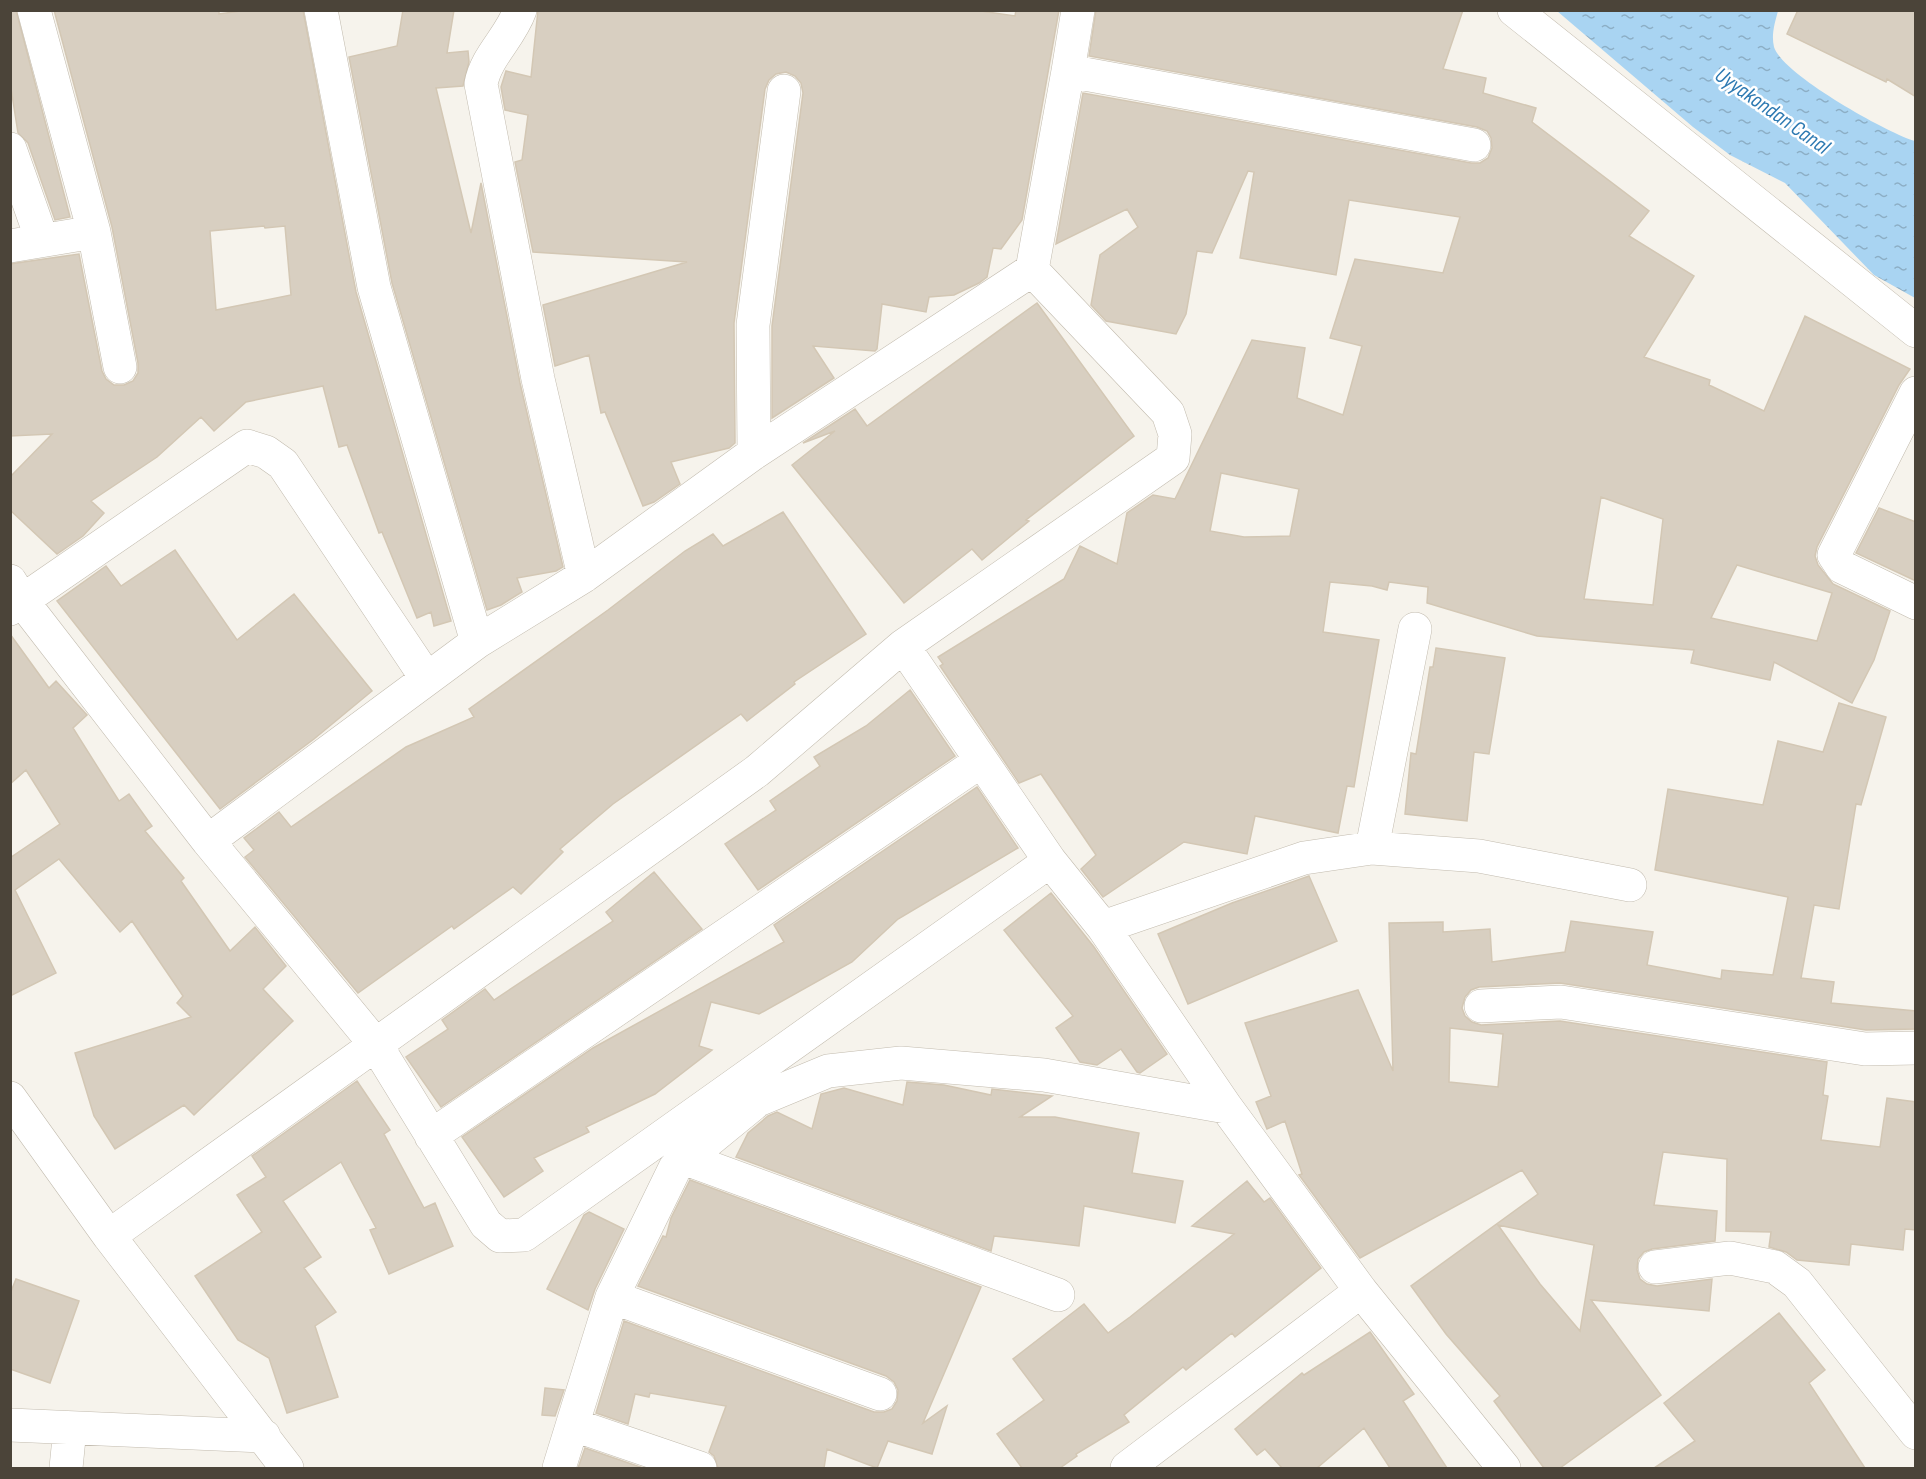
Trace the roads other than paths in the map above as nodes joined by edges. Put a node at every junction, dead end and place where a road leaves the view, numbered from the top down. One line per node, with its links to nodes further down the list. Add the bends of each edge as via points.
1 (34, 10): 10 (street)
2 (321, 10): 21 (street, via 374,287)
3 (520, 10): 17 (street, via 513,29 484,67 481,84 538,379)
4 (1078, 10): 6 (street)
5 (1514, 10): 13 (street)
6 (1068, 71): 8 (street); 12 (street)
7 (784, 91): 16 (street, via 753,325)
8 (1474, 145)
9 (10, 149): 11 (street)
10 (94, 232): 11 (street); 14 (street)
11 (26, 243)
12 (1032, 270): 16 (street); 22 (street, via 1168,412 1175,434 1173,458)
13 (1916, 331)
14 (120, 367)
15 (1916, 393): 19 (street, via 1834,555 1842,567)
16 (754, 453): 17 (street)
17 (584, 576): 21 (street)
18 (14, 597): 23 (street, via 247,446 266,452 283,464); 25 (street)
19 (1916, 603)
20 (1415, 629): 26 (street)
21 (477, 642): 23 (street)
22 (903, 646): 24 (street); 31 (street, via 757,771)
23 (427, 679): 25 (street)
24 (981, 761): 27 (street); 35 (street)
25 (208, 841): 31 (street)
26 (1372, 848): 28 (street, via 1479,856); 29 (street, via 1304,858)
27 (1050, 861): 29 (street); 35 (street, via 524,1235 500,1236 486,1224)
28 (1630, 885)
29 (1103, 927): 34 (street)
30 (1481, 1005): 32 (street, via 1561,1002 1864,1049)
31 (376, 1046): 35 (street); 37 (street)
32 (1916, 1048)
33 (10, 1098): 37 (street)
34 (1226, 1107): 36 (street, via 1044,1075 901,1063 828,1071 758,1100); 39 (street)
35 (431, 1136)
36 (686, 1159): 40 (street); 41 (street, via 675,1168)
37 (110, 1236): 47 (street)
38 (1654, 1267): 46 (street, via 1730,1258 1775,1267 1797,1283)
39 (1361, 1291): 52 (street); 53 (street)
40 (1058, 1295)
41 (612, 1298): 42 (street); 44 (street)
42 (880, 1395)
43 (10, 1425): 45 (street)
44 (574, 1425): 50 (street); 51 (street)
45 (70, 1428): 47 (street); 48 (street)
46 (1916, 1433)
47 (264, 1436): 49 (street)
48 (66, 1468)
49 (287, 1468)
50 (559, 1468)
51 (700, 1468)
52 (1127, 1468)
53 (1504, 1468)

